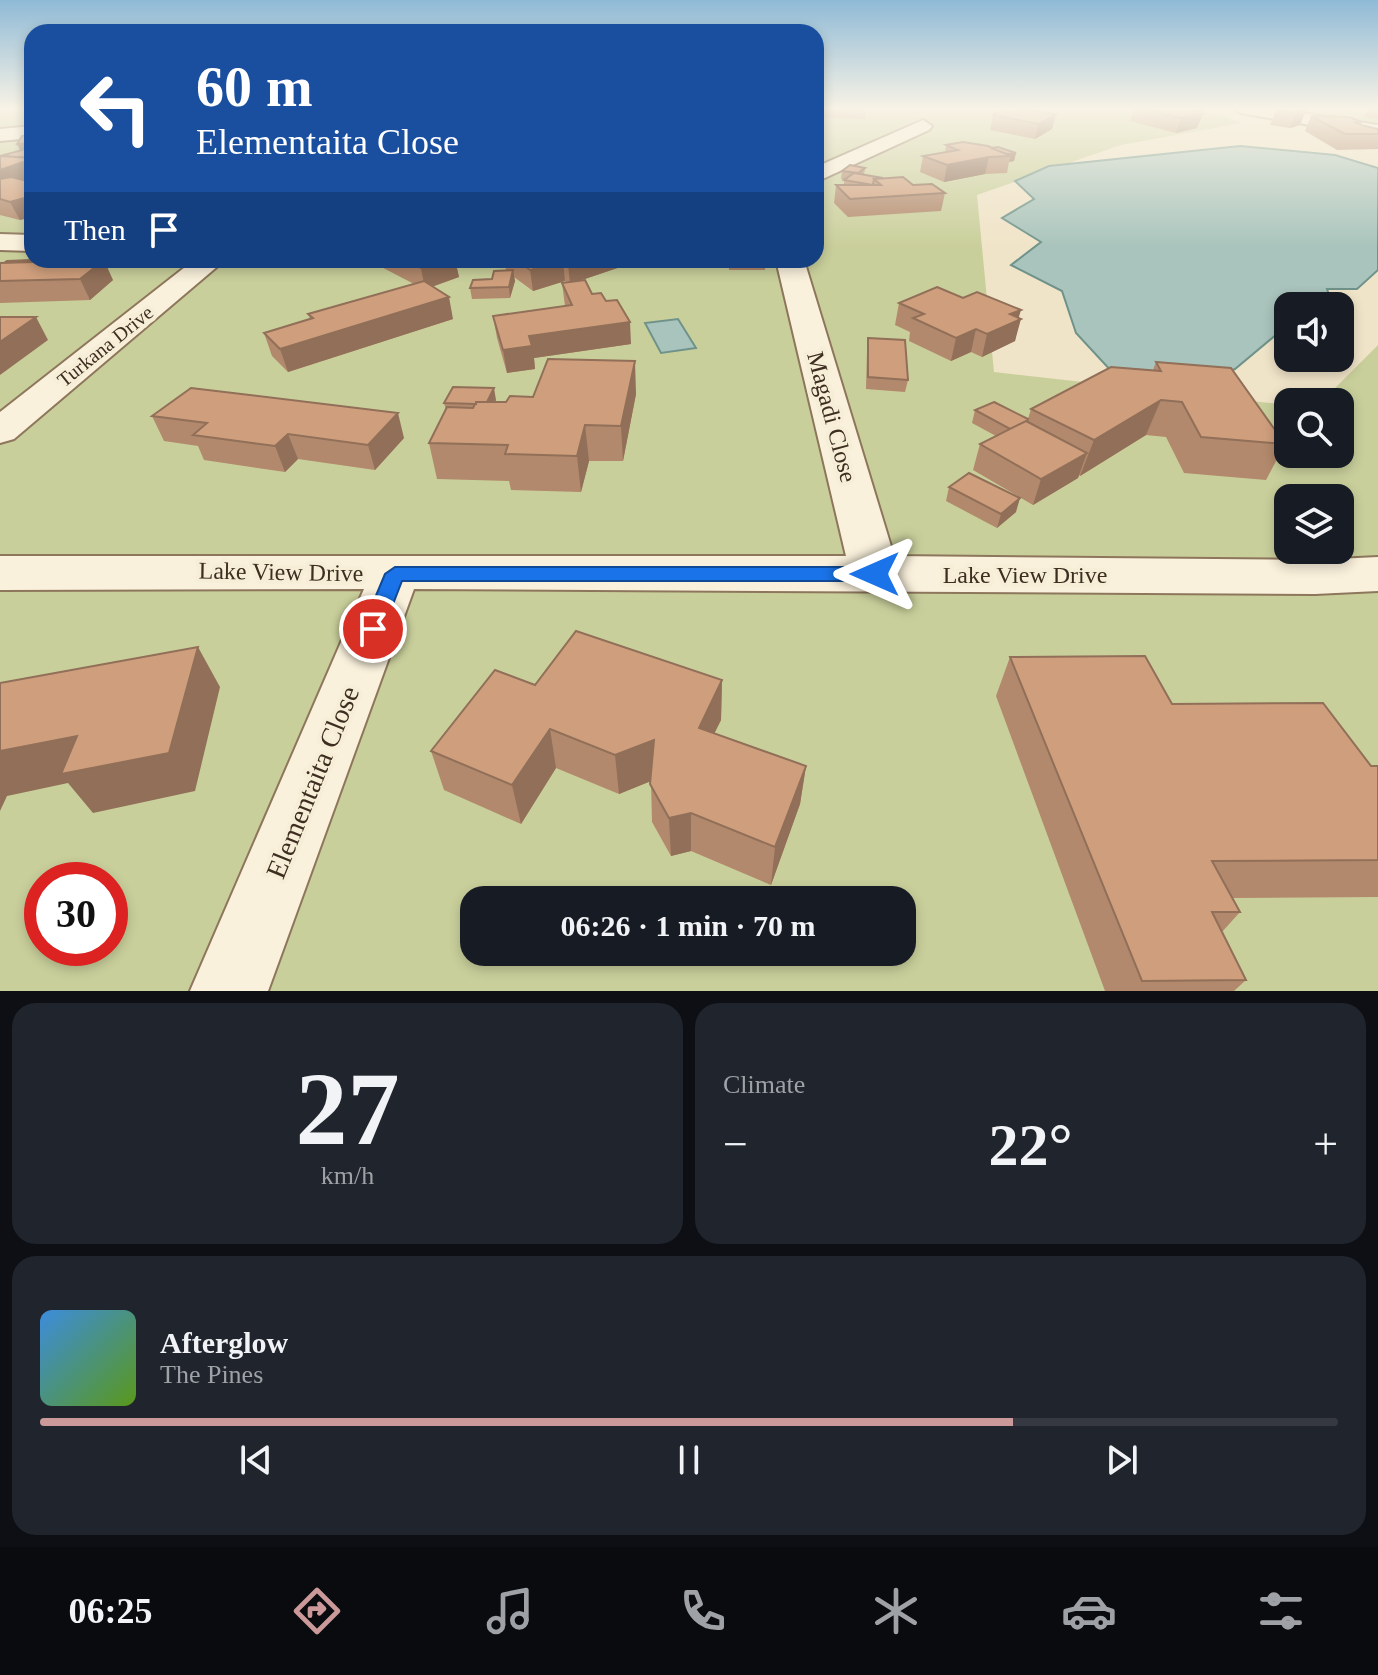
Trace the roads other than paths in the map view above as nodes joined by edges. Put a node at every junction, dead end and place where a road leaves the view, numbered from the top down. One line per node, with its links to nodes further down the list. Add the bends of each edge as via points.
1 (860, 154): 2 (street)
2 (824, 171)
3 (0, 242): 4 (street)
4 (24, 243)
5 (201, 268): 7 (street, Turkana Drive)
6 (792, 268): 10 (street, Magadi Close)
7 (0, 431)
8 (0, 573): 9 (street, Lake View Drive)
9 (395, 574): 10 (street, Lake View Drive); 12 (street, Elementaita Close)
10 (875, 574): 11 (street, Lake View Drive)
11 (1378, 574)
12 (229, 991)

